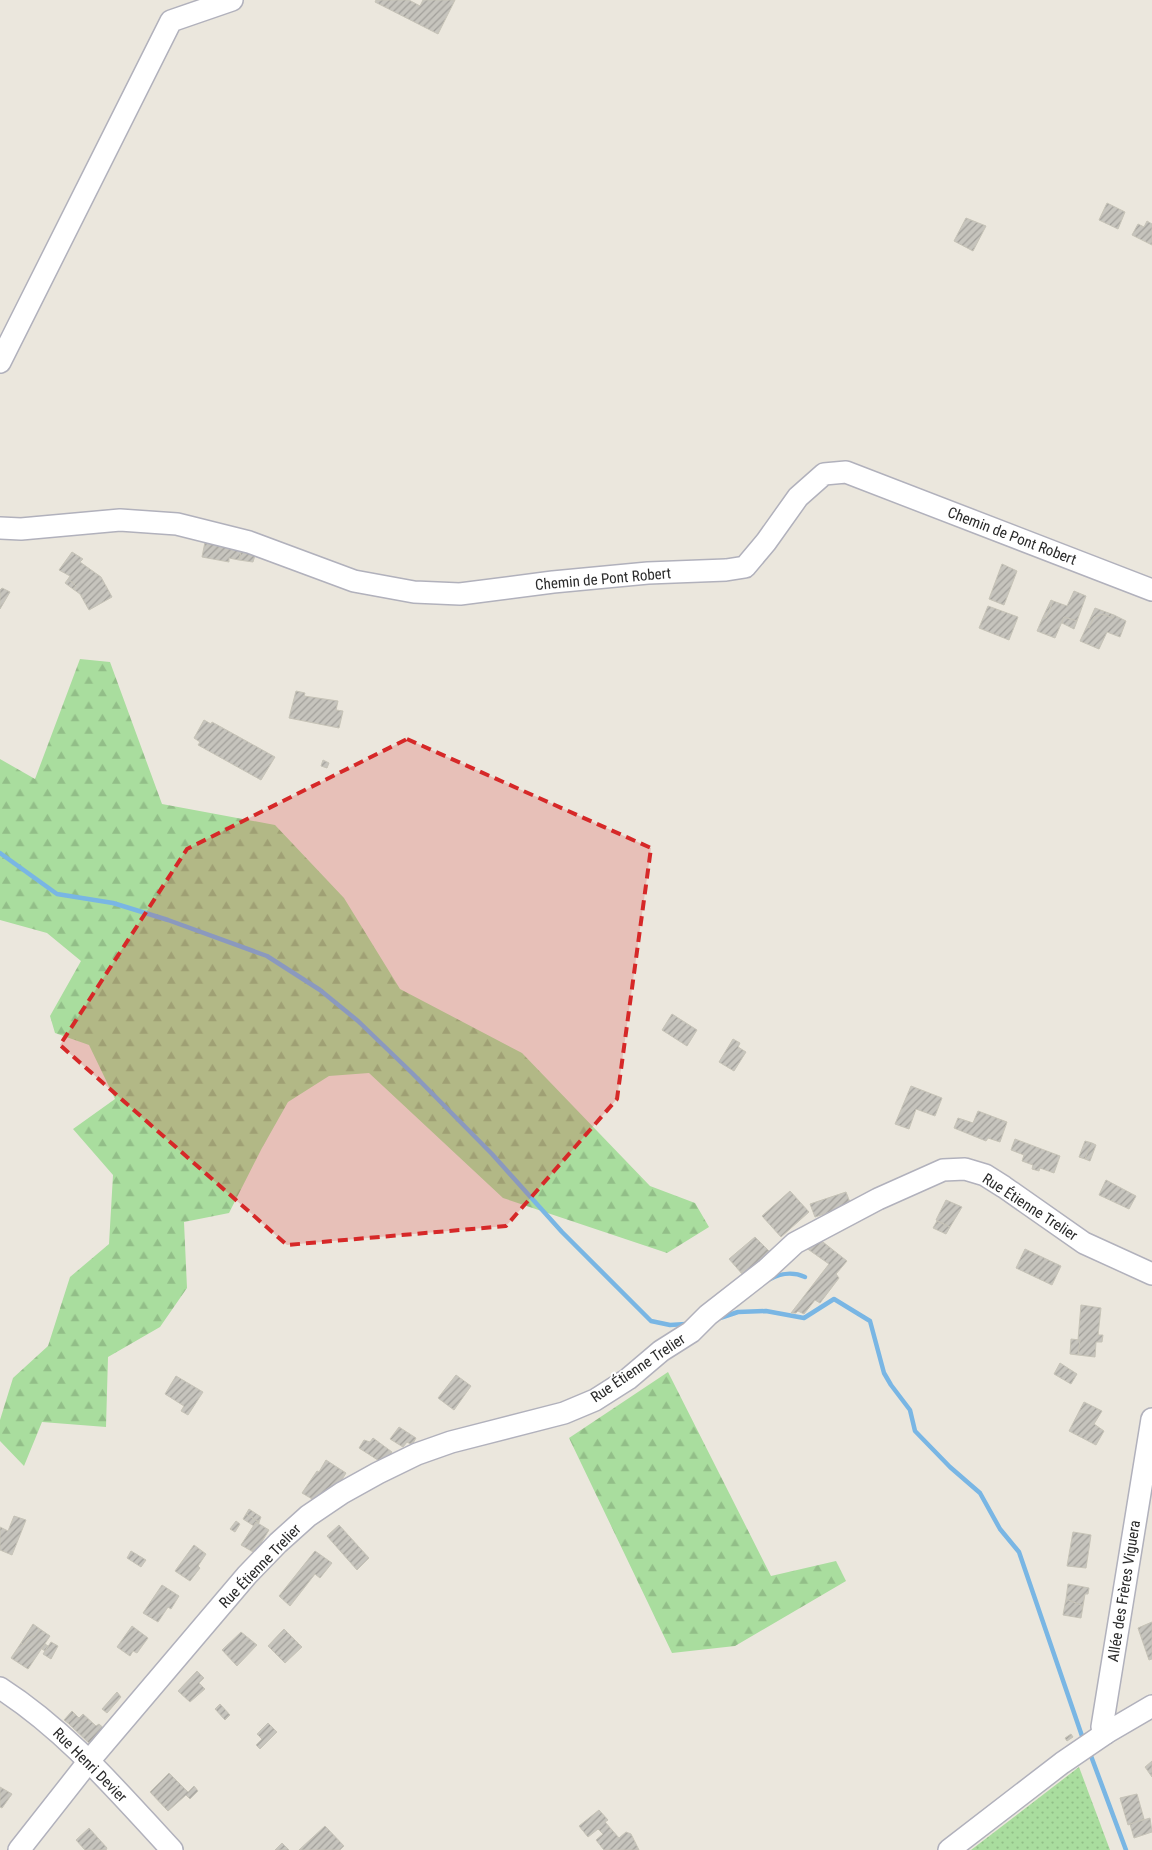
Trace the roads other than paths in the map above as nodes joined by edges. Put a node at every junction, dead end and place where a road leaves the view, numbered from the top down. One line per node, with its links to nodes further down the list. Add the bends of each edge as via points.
1 (232, 0): 2 (street, via 170,21)
2 (0, 362)
3 (0, 528): 4 (street, Chemin de Pont Robert, via 120,520 177,524 249,542 354,581 414,592 460,594 648,573 745,567 798,497 824,474 846,472)
4 (1152, 590)
5 (1152, 1274): 10 (street, Rue Étienne Trelier, via 1084,1243 985,1175 965,1169 943,1170 921,1178 795,1243 691,1332 595,1400 417,1454 342,1493 308,1516 247,1575)
6 (1152, 1419): 9 (street, Allée des Frères Viguera, via 1102,1727)
7 (0, 1688): 10 (street, Rue Henri Devier, via 60,1732)
8 (1152, 1706): 9 (street)
9 (1106, 1733): 13 (street)
10 (89, 1761): 11 (street, Rue Étienne Trelier); 12 (street, Rue Henri Devier)
11 (19, 1850)
12 (172, 1850)
13 (950, 1850)

